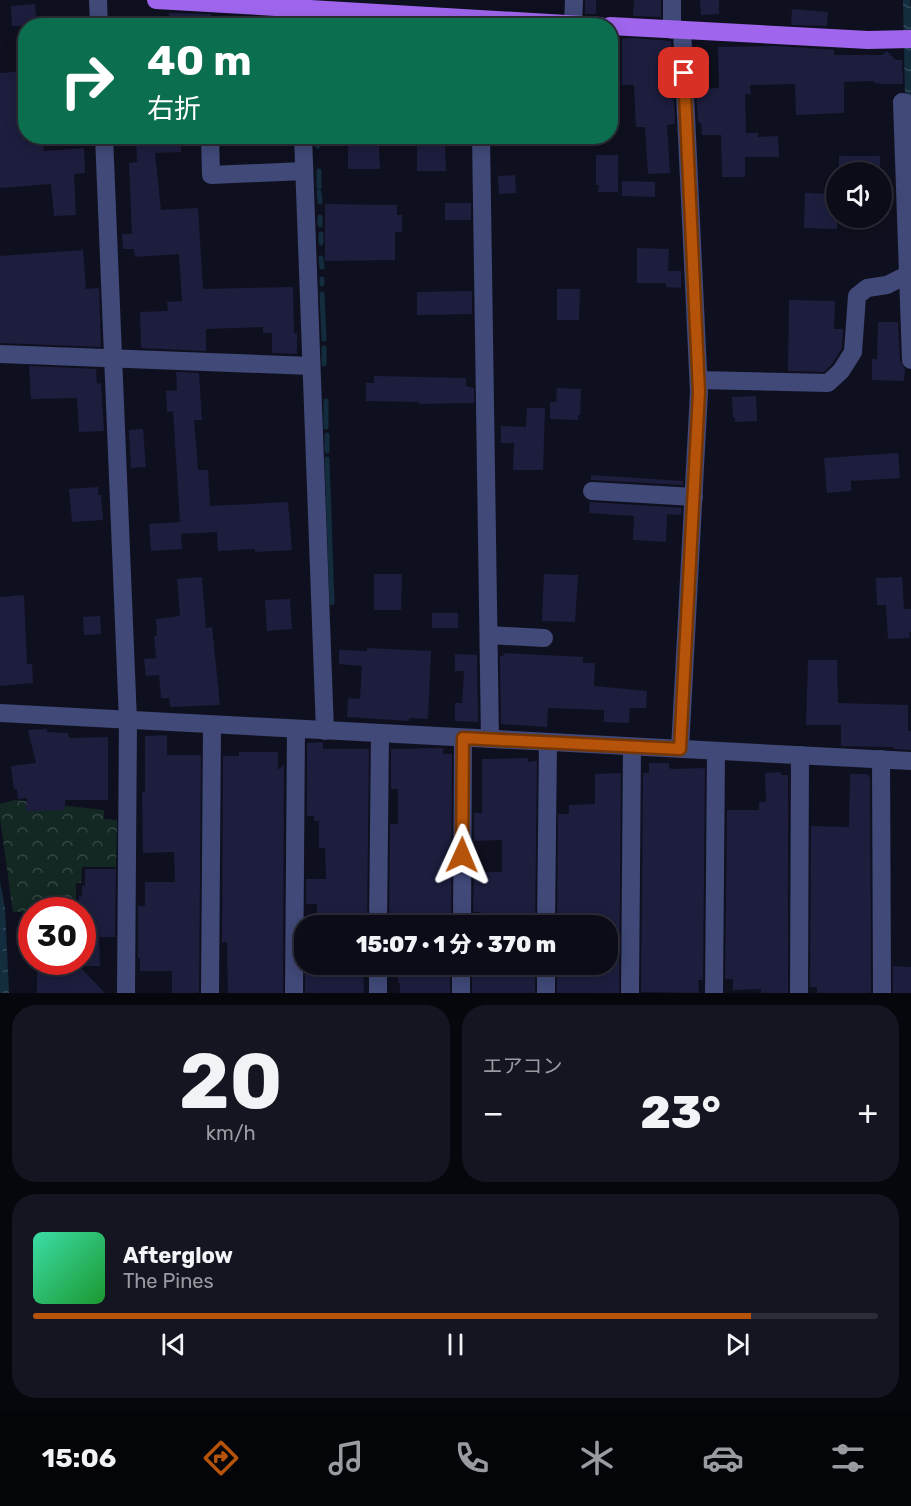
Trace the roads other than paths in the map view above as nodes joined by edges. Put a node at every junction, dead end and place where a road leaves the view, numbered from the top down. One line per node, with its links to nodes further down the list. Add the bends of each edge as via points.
1 (98, 0): 8 (street)
2 (156, 0): 5 (main road)
3 (574, 0): 10 (street)
4 (672, 0): 12 (street)
5 (183, 1): 7 (main road)
6 (370, 6): 7 (main road); 9 (main road)
7 (302, 11)
8 (99, 18)
9 (452, 18)
10 (573, 18)
11 (618, 26): 12 (main road)
12 (677, 30): 13 (main road); 25 (street)
13 (904, 39)
14 (908, 103): 20 (street, via 902,102)
15 (104, 144): 22 (street)
16 (210, 144): 19 (street, via 212,175)
17 (303, 144): 19 (street)
18 (481, 144): 28 (street)
19 (304, 171): 24 (street)
20 (910, 273): 23 (street); 25 (street, via 887,285 867,288 857,296 853,352 841,372 828,383)
21 (0, 354): 22 (street)
22 (113, 359): 24 (street); 31 (street)
23 (911, 360)
24 (311, 366): 34 (street)
25 (699, 380): 27 (street)
26 (592, 491): 27 (street)
27 (694, 497): 40 (street)
28 (489, 635): 29 (street); 37 (street)
29 (544, 638)
30 (0, 713): 31 (street)
31 (128, 720): 32 (street); 51 (street)
32 (212, 725): 33 (street); 52 (street)
33 (296, 729): 34 (street); 53 (street)
34 (325, 731): 35 (street)
35 (380, 733): 36 (street); 45 (street)
36 (463, 738): 37 (street); 46 (street)
37 (490, 739): 38 (street)
38 (548, 742): 39 (street); 47 (street)
39 (632, 747): 40 (street); 57 (street)
40 (680, 749): 41 (street)
41 (716, 751): 42 (street); 58 (street)
42 (800, 755): 43 (street); 59 (street)
43 (881, 759): 44 (street); 60 (street)
44 (911, 761)
45 (378, 915)
46 (462, 915)
47 (546, 915)
48 (378, 975): 54 (street)
49 (461, 975): 55 (street)
50 (546, 975): 56 (street)
51 (126, 993)
52 (210, 993)
53 (294, 993)
54 (378, 993)
55 (461, 993)
56 (546, 993)
57 (630, 993)
58 (714, 993)
59 (799, 993)
60 (882, 993)

